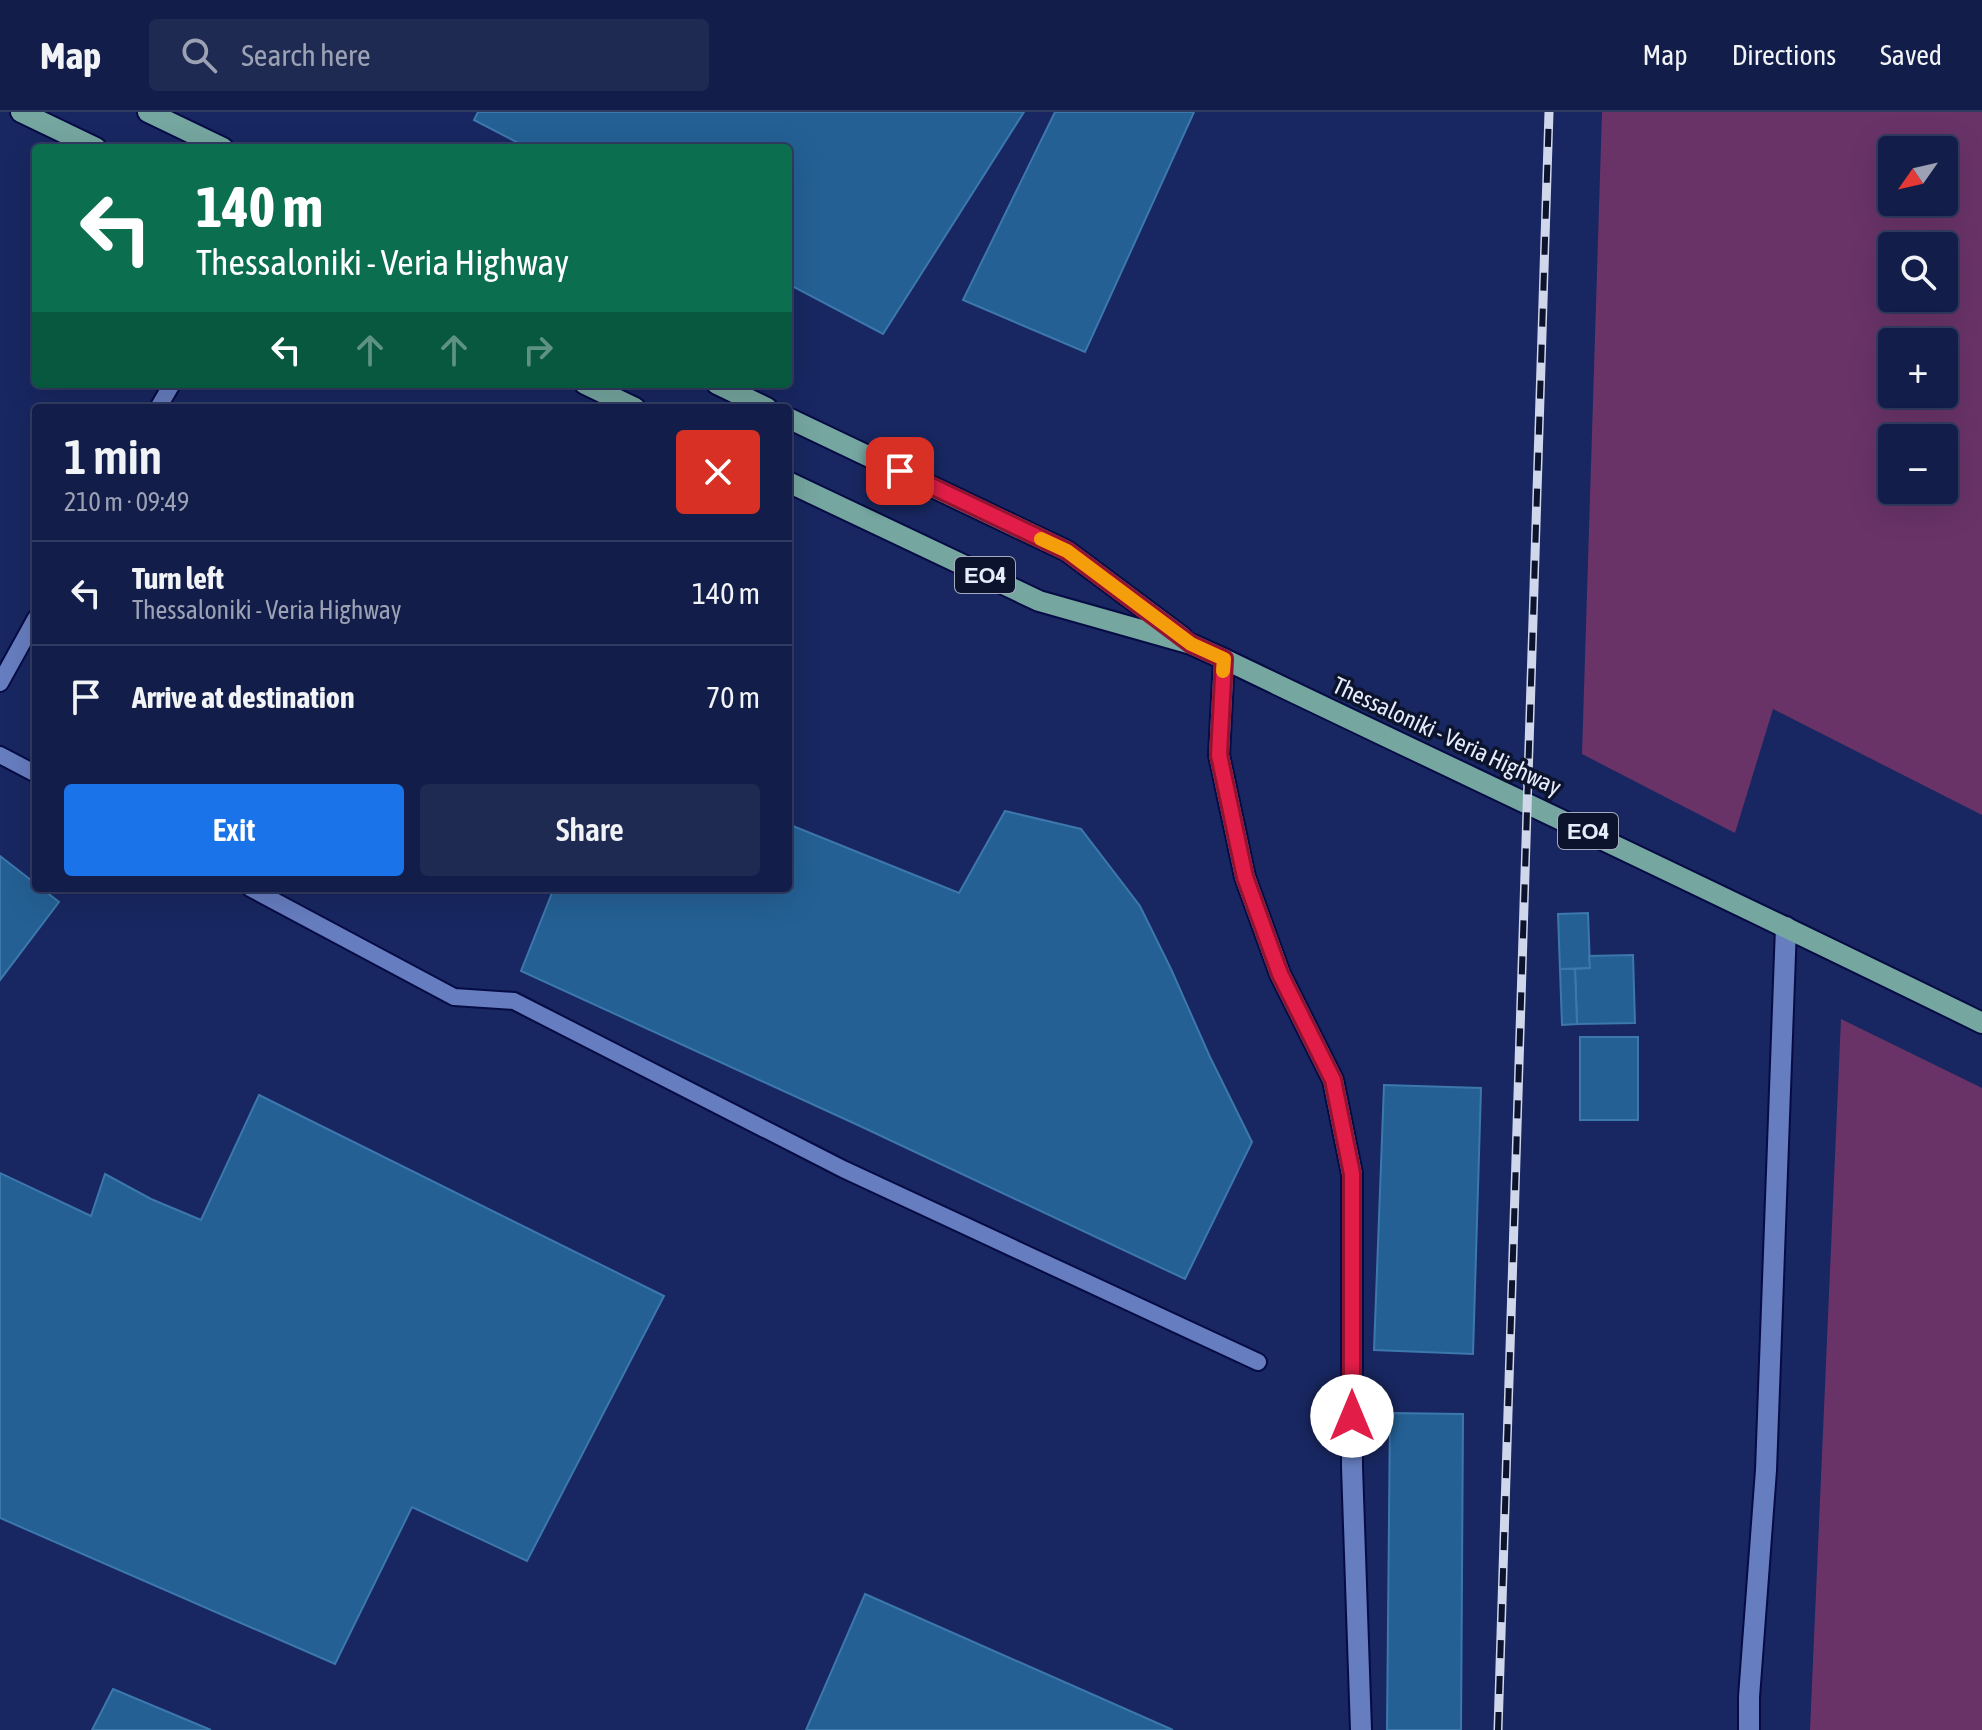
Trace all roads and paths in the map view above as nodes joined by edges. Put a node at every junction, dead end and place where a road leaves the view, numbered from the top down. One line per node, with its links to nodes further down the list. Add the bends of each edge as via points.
1 (21, 112): 3 (main road)
2 (148, 112): 4 (main road)
3 (88, 144)
4 (215, 144)
5 (593, 388): 7 (main road)
6 (725, 388): 8 (main road)
7 (627, 404)
8 (759, 404)
9 (792, 420): 12 (main road, Thessaloniki - Veria Highway / ΕΟ4, via 1067,551)
10 (792, 484): 12 (main road, Thessaloniki - Veria Highway / ΕΟ4, via 1039,601)
11 (32, 625): 14 (lane)
12 (1191, 644): 13 (main road, Thessaloniki - Veria Highway / ΕΟ4)
13 (1224, 659): 18 (main road, Thessaloniki - Veria Highway / ΕΟ4); 21 (street, via 1219,755 1245,877 1280,974 1333,1080 1352,1174 1352,1467)
14 (0, 683)
15 (0, 755): 16 (lane)
16 (32, 772)
17 (257, 892): 20 (lane, via 454,997 514,1001 843,1169)
18 (1786, 927): 19 (main road, Thessaloniki - Veria Highway / ΕΟ4); 22 (street, via 1766,1470)
19 (1982, 1023)
20 (1258, 1362)
21 (1361, 1730)
22 (1749, 1730)

